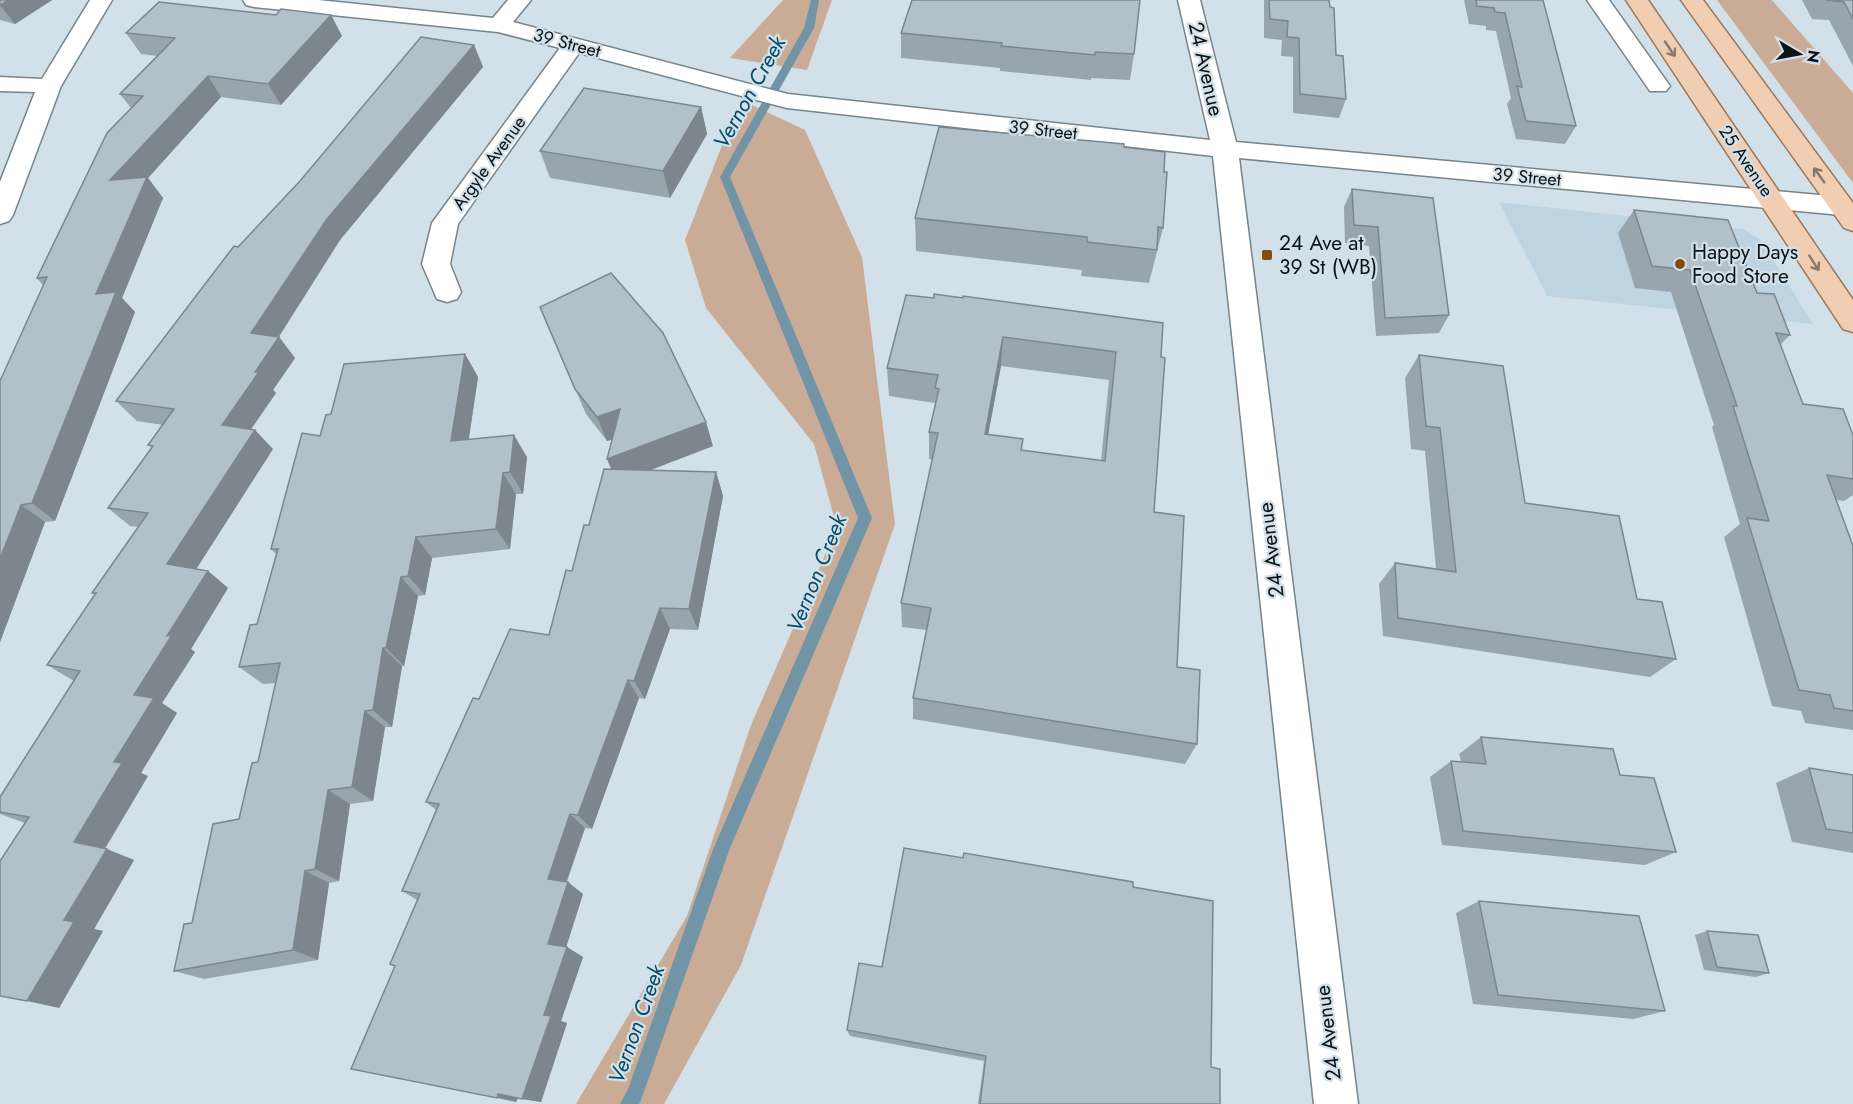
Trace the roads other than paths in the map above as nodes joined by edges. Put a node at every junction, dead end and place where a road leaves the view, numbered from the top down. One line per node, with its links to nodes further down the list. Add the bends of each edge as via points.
1 (101, 0): 11 (street)
2 (254, 0): 8 (street, 39 Street)
3 (520, 0): 8 (street)
4 (1189, 0): 13 (street, 24 Avenue)
5 (1692, 0): 15 (main road, one-way to 5)
6 (1598, 1): 7 (street); 12 (street)
7 (1638, 2): 14 (main road, 25 Avenue, one-way to 14)
8 (499, 26): 9 (street, 39 Street)
9 (574, 44): 13 (street, 39 Street, via 787,101); 17 (street, Argyle Avenue, via 445,223 436,264)
10 (0, 84): 11 (street)
11 (49, 86): 16 (street)
12 (1658, 86)
13 (1225, 149): 14 (street, 39 Street); 19 (street, 24 Avenue)
14 (1772, 200): 15 (street, 39 Street); 18 (main road, 25 Avenue, one-way to 18)
15 (1847, 214)
16 (0, 215)
17 (447, 292)
18 (1853, 322)
19 (1336, 1104)

